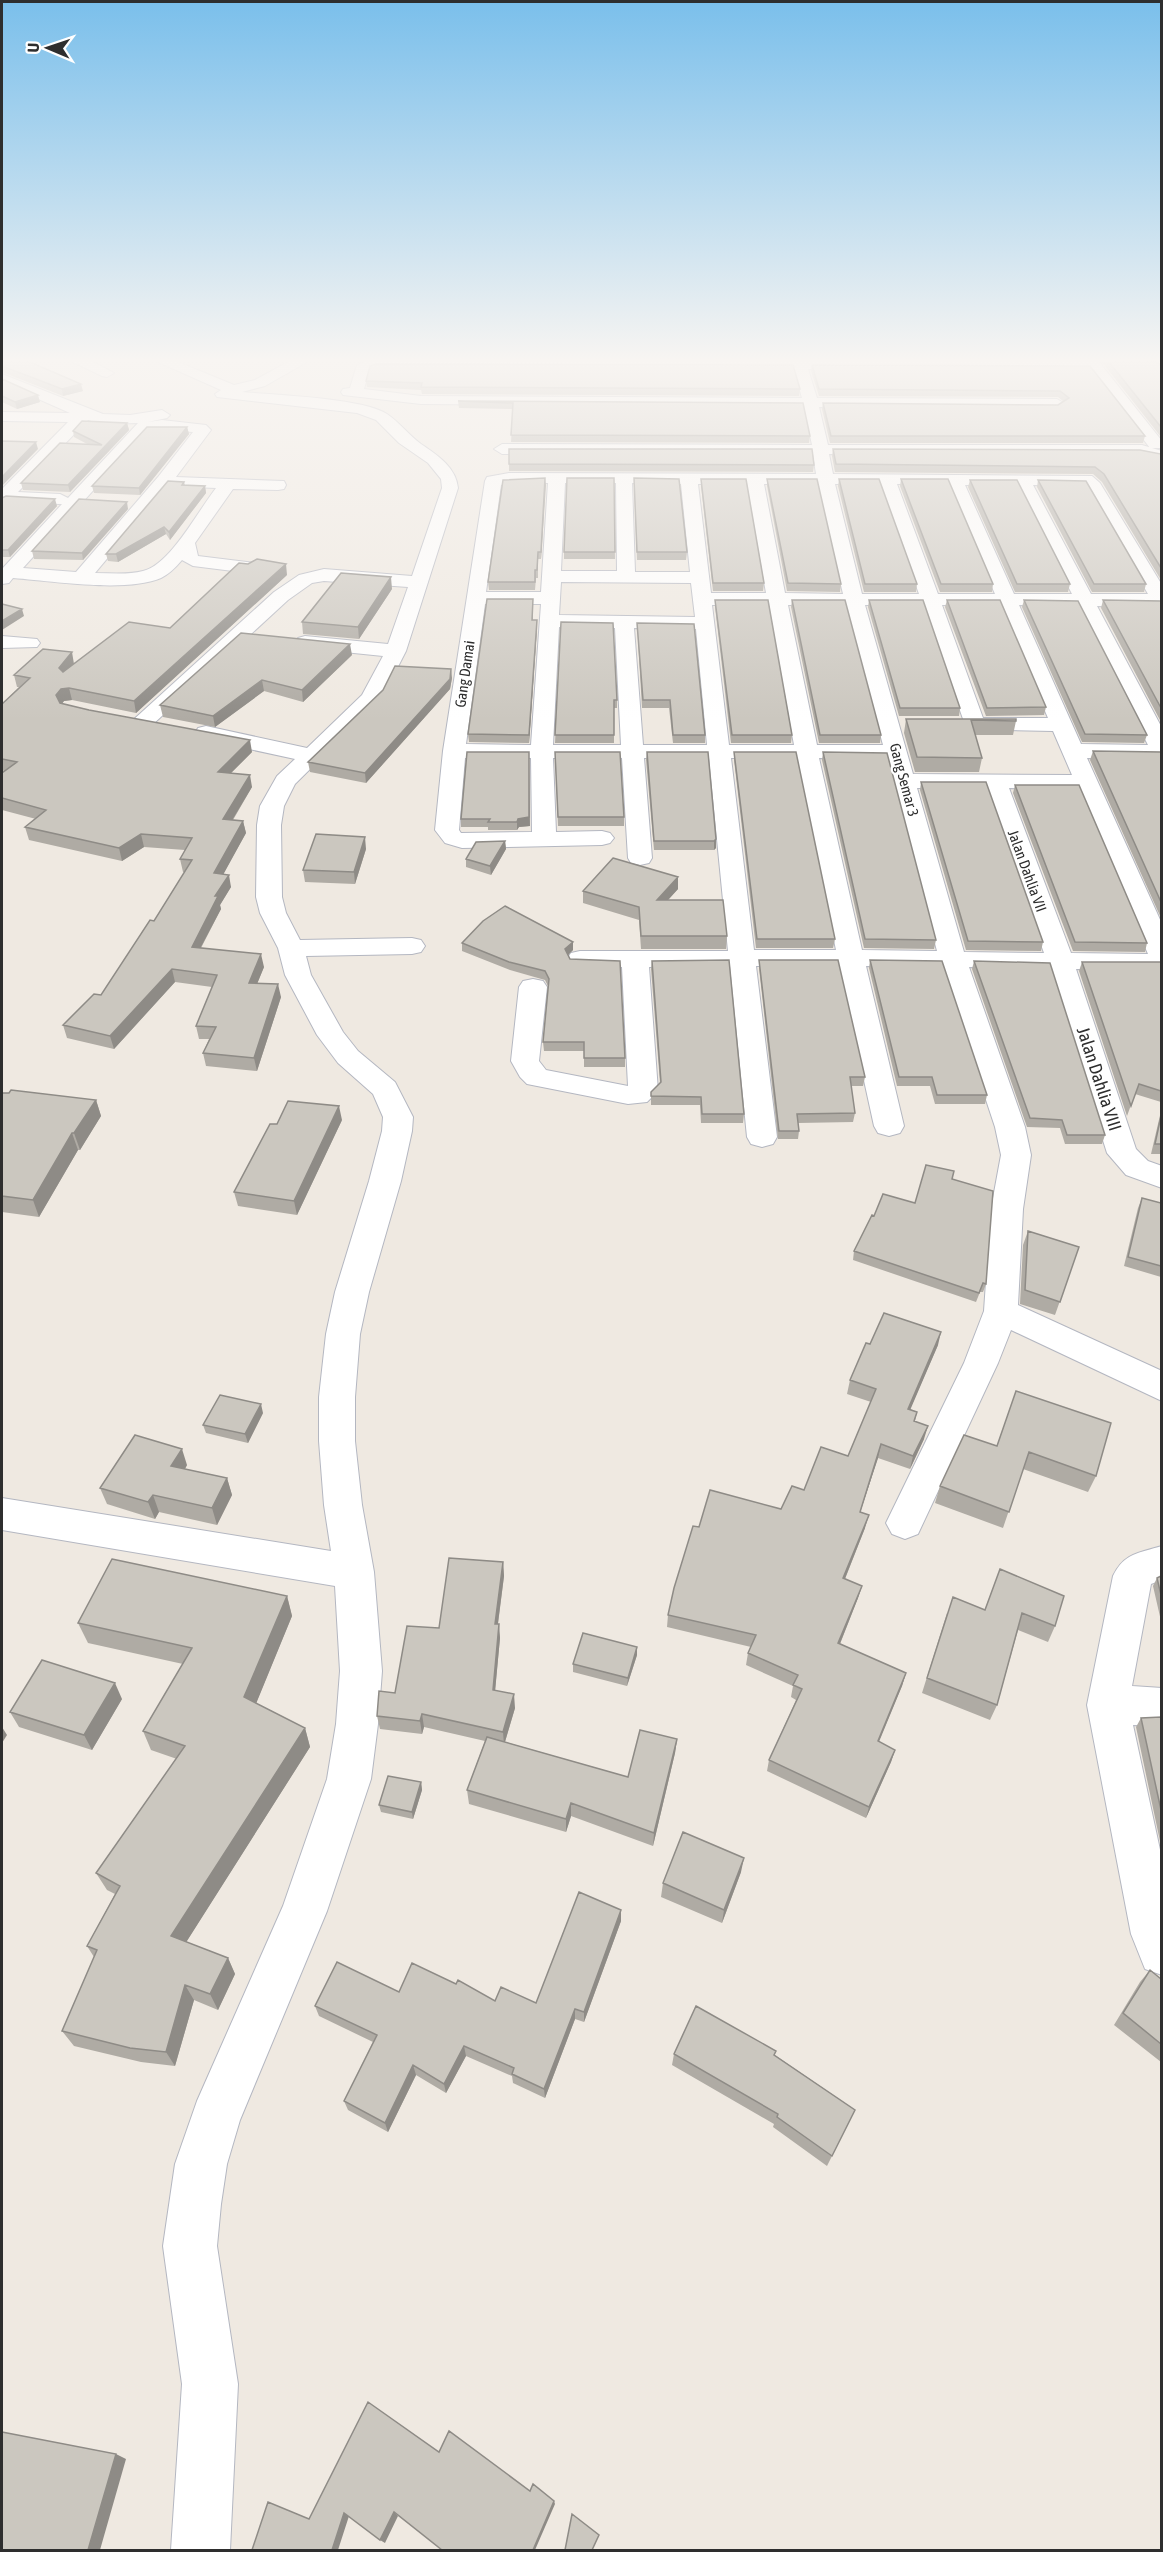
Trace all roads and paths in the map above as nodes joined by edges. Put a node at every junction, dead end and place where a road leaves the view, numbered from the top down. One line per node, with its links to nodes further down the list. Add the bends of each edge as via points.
1 (17, 481): 18 (street)
2 (92, 481): 19 (street)
3 (164, 481): 22 (street)
4 (166, 481): 16 (street)
5 (450, 481): 26 (street)
6 (493, 481): 32 (street, Gang Damai)
7 (557, 481): 28 (street)
8 (624, 481): 30 (street)
9 (689, 481): 31 (street)
10 (755, 481): 35 (street)
11 (826, 481): 36 (street, Gang Semar 3)
12 (887, 481): 37 (street)
13 (955, 481): 38 (street)
14 (1023, 481): 39 (street)
15 (1088, 481): 40 (street)
16 (228, 484): 17 (street); 23 (street)
17 (278, 485)
18 (2, 496): 19 (street)
19 (75, 500): 20 (street); 27 (street)
20 (99, 501)
21 (122, 502): 22 (street)
22 (145, 502): 29 (street)
23 (183, 545): 25 (street, via 189,547 187,555 194,561); 29 (street, via 157,573 147,577)
24 (337, 558): 26 (street)
25 (249, 567)
26 (421, 575): 44 (street, via 314,576 281,596); 49 (street)
27 (5, 576): 29 (street)
28 (552, 576): 30 (street); 33 (street)
29 (82, 577)
30 (626, 577): 31 (street)
31 (700, 578): 34 (street)
32 (475, 598): 33 (street); 51 (street, Gang Damai)
33 (550, 598): 41 (street)
34 (701, 598): 35 (street); 43 (street)
35 (776, 599): 36 (street); 57 (street)
36 (854, 599): 37 (street); 58 (street, Gang Semar 3, via 900,724)
37 (929, 599): 38 (street); 50 (street, via 964,724)
38 (1006, 600): 39 (street); 50 (street)
39 (1084, 600): 40 (street); 55 (street)
40 (1161, 601)
41 (549, 621): 42 (street); 52 (street)
42 (624, 622): 43 (street); 53 (street)
43 (705, 623): 56 (street)
44 (238, 636): 45 (street); 59 (street, via 154,724)
45 (260, 638)
46 (281, 640): 49 (street)
47 (2, 642): 48 (street)
48 (30, 643)
49 (396, 651): 59 (street, via 370,698)
50 (1062, 725): 54 (street)
51 (454, 751): 52 (street); 63 (street, Gang Damai, via 447,830 453,838)
52 (542, 751): 53 (street); 63 (street)
53 (633, 751): 56 (street); 65 (street)
54 (1075, 751): 55 (street); 62 (street)
55 (1161, 751)
56 (719, 752): 57 (street); 72 (street)
57 (806, 752): 58 (street); 69 (street)
58 (896, 752): 60 (street, Gang Semar 3)
59 (310, 755): 67 (street, via 277,793 268,825 270,905)
60 (904, 781): 61 (street); 74 (street, Gang Semar 3)
61 (995, 782): 62 (street); 73 (street, Jalan Dahlia VII)
62 (1086, 783): 68 (street)
63 (544, 838): 64 (street)
64 (602, 838)
65 (640, 858)
66 (412, 946): 67 (street)
67 (291, 948): 85 (street, via 298,975 331,1035 348,1057 385,1089 398,1117 392,1157 343,1334 337,1441)
68 (1161, 955)
69 (849, 958): 72 (street); 74 (street); 77 (street)
70 (579, 959): 71 (street)
71 (635, 959): 72 (street); 76 (street, via 643,1091 637,1095 537,1077 530,1071 525,1060)
72 (742, 960): 78 (street)
73 (1060, 960): 74 (street); 75 (street); 79 (street, Jalan Dahlia VIII, via 1122,1153 1137,1168)
74 (953, 961): 80 (street, Gang Semar 3, via 1016,1155 1007,1209)
75 (1161, 962)
76 (532, 987)
77 (889, 1126)
78 (762, 1137)
79 (1161, 1179)
80 (1001, 1311): 81 (street); 83 (street, Gang Semar 3, via 981,1363)
81 (1161, 1387)
82 (2, 1514): 85 (street)
83 (905, 1523)
84 (1161, 1563): 86 (street, via 1132,1576)
85 (354, 1572): 89 (street, via 361,1671 349,1779 304,1911 215,2119 201,2164 190,2246 210,2384)
86 (1108, 1705): 87 (street); 88 (street, via 1154,1934)
87 (1161, 1707)
88 (1161, 1952)
89 (201, 2550)

